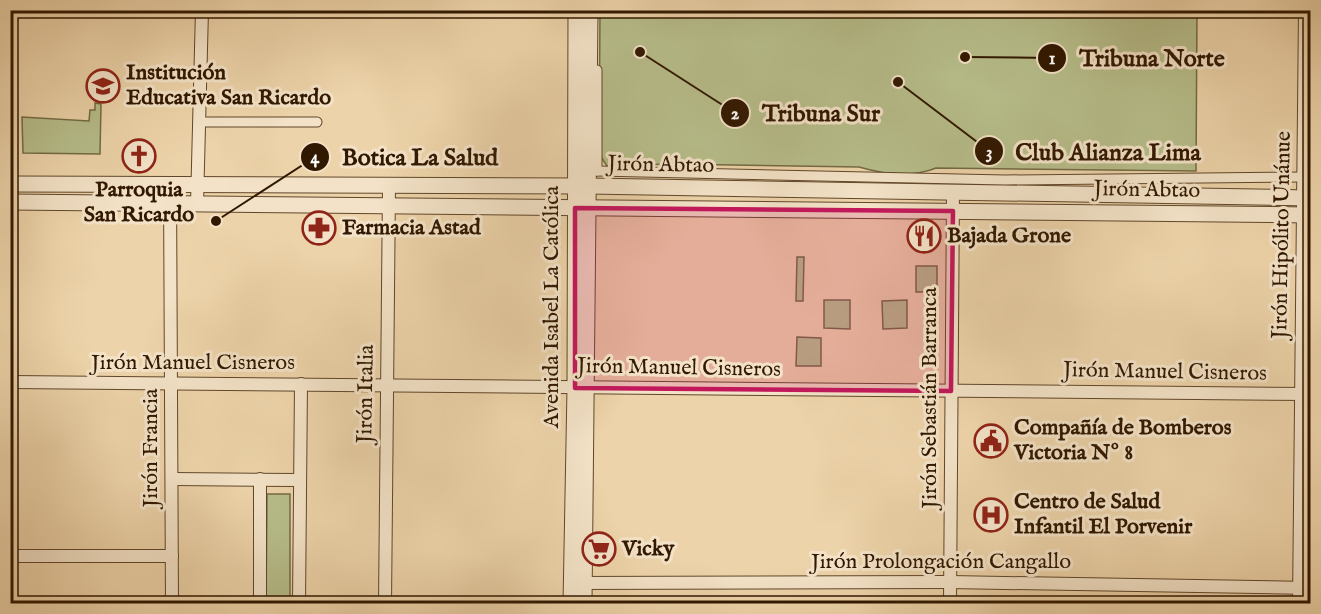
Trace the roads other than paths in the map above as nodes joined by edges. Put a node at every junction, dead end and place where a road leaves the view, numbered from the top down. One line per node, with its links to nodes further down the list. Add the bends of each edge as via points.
1 (202, 10): 6 (street)
2 (576, 10): 14 (street, Avenida Isabel La Católica)
3 (590, 10): 8 (street, Avenida Isabel La Católica)
4 (597, 10): 8 (street)
5 (1305, 10): 9 (street, Jirón Hipólito Unánue)
6 (200, 122): 7 (street); 12 (street)
7 (317, 122)
8 (592, 170): 9 (street, via 1005,180); 14 (street, Avenida Isabel La Católica)
9 (1304, 177): 16 (street, Jirón Hipólito Unánue)
10 (10, 184): 11 (street, Jirón Abtao)
11 (170, 185): 12 (street, Jirón Abtao); 18 (street, Jirón Francia)
12 (199, 185): 13 (street, Jirón Abtao); 19 (street)
13 (389, 186): 14 (street, Jirón Abtao); 20 (street, Jirón Italia)
14 (582, 186): 15 (street, Jirón Abtao); 21 (street, Avenida Isabel La Católica)
15 (953, 192): 16 (street, Jirón Abtao); 22 (street, Jirón Sebastián Barranca)
16 (1307, 198): 23 (street, Jirón Hipólito Unánue)
17 (10, 202): 18 (street, Jirón Abtao)
18 (171, 204): 19 (street, Jirón Abtao); 25 (street, Jirón Francia)
19 (197, 204): 20 (street, Jirón Abtao)
20 (389, 206): 21 (street, Jirón Abtao); 27 (street, Jirón Italia)
21 (581, 208): 22 (street, Jirón Abtao); 28 (street, Avenida Isabel La Católica)
22 (953, 211): 23 (street, Jirón Abtao); 29 (street, Jirón Sebastián Barranca)
23 (1307, 214): 30 (street, Jirón Hipólito Unánue)
24 (10, 382): 25 (street, Jirón Manuel Cisneros)
25 (171, 384): 26 (street, Jirón Manuel Cisneros); 31 (street, Jirón Francia)
26 (301, 384): 27 (street, Jirón Manuel Cisneros); 33 (street)
27 (387, 386): 28 (street, Jirón Manuel Cisneros); 42 (street, Jirón Italia)
28 (580, 388): 29 (street, Jirón Manuel Cisneros); 37 (street, Avenida Isabel La Católica)
29 (951, 391): 30 (street, Jirón Manuel Cisneros); 36 (street, Jirón Sebastián Barranca)
30 (1306, 394): 38 (street, Jirón Hipólito Unánue)
31 (172, 479): 32 (street); 35 (street, Jirón Francia)
32 (260, 479): 33 (street); 40 (street)
33 (300, 480): 41 (street)
34 (10, 556): 35 (street)
35 (172, 556): 39 (street, Jirón Francia)
36 (950, 582): 37 (street, Jirón Prolongación Cangallo); 38 (street, Jirón Prolongación Cangallo); 45 (street, Jirón Sebastián Barranca)
37 (577, 583): 43 (street, Avenida Isabel La Católica); 44 (street, Avenida Isabel La Católica)
38 (1305, 588): 46 (street, Jirón Hipólito Unánue)
39 (172, 603)
40 (260, 603)
41 (299, 603)
42 (386, 603)
43 (571, 603)
44 (584, 603)
45 (950, 603)
46 (1299, 603)

